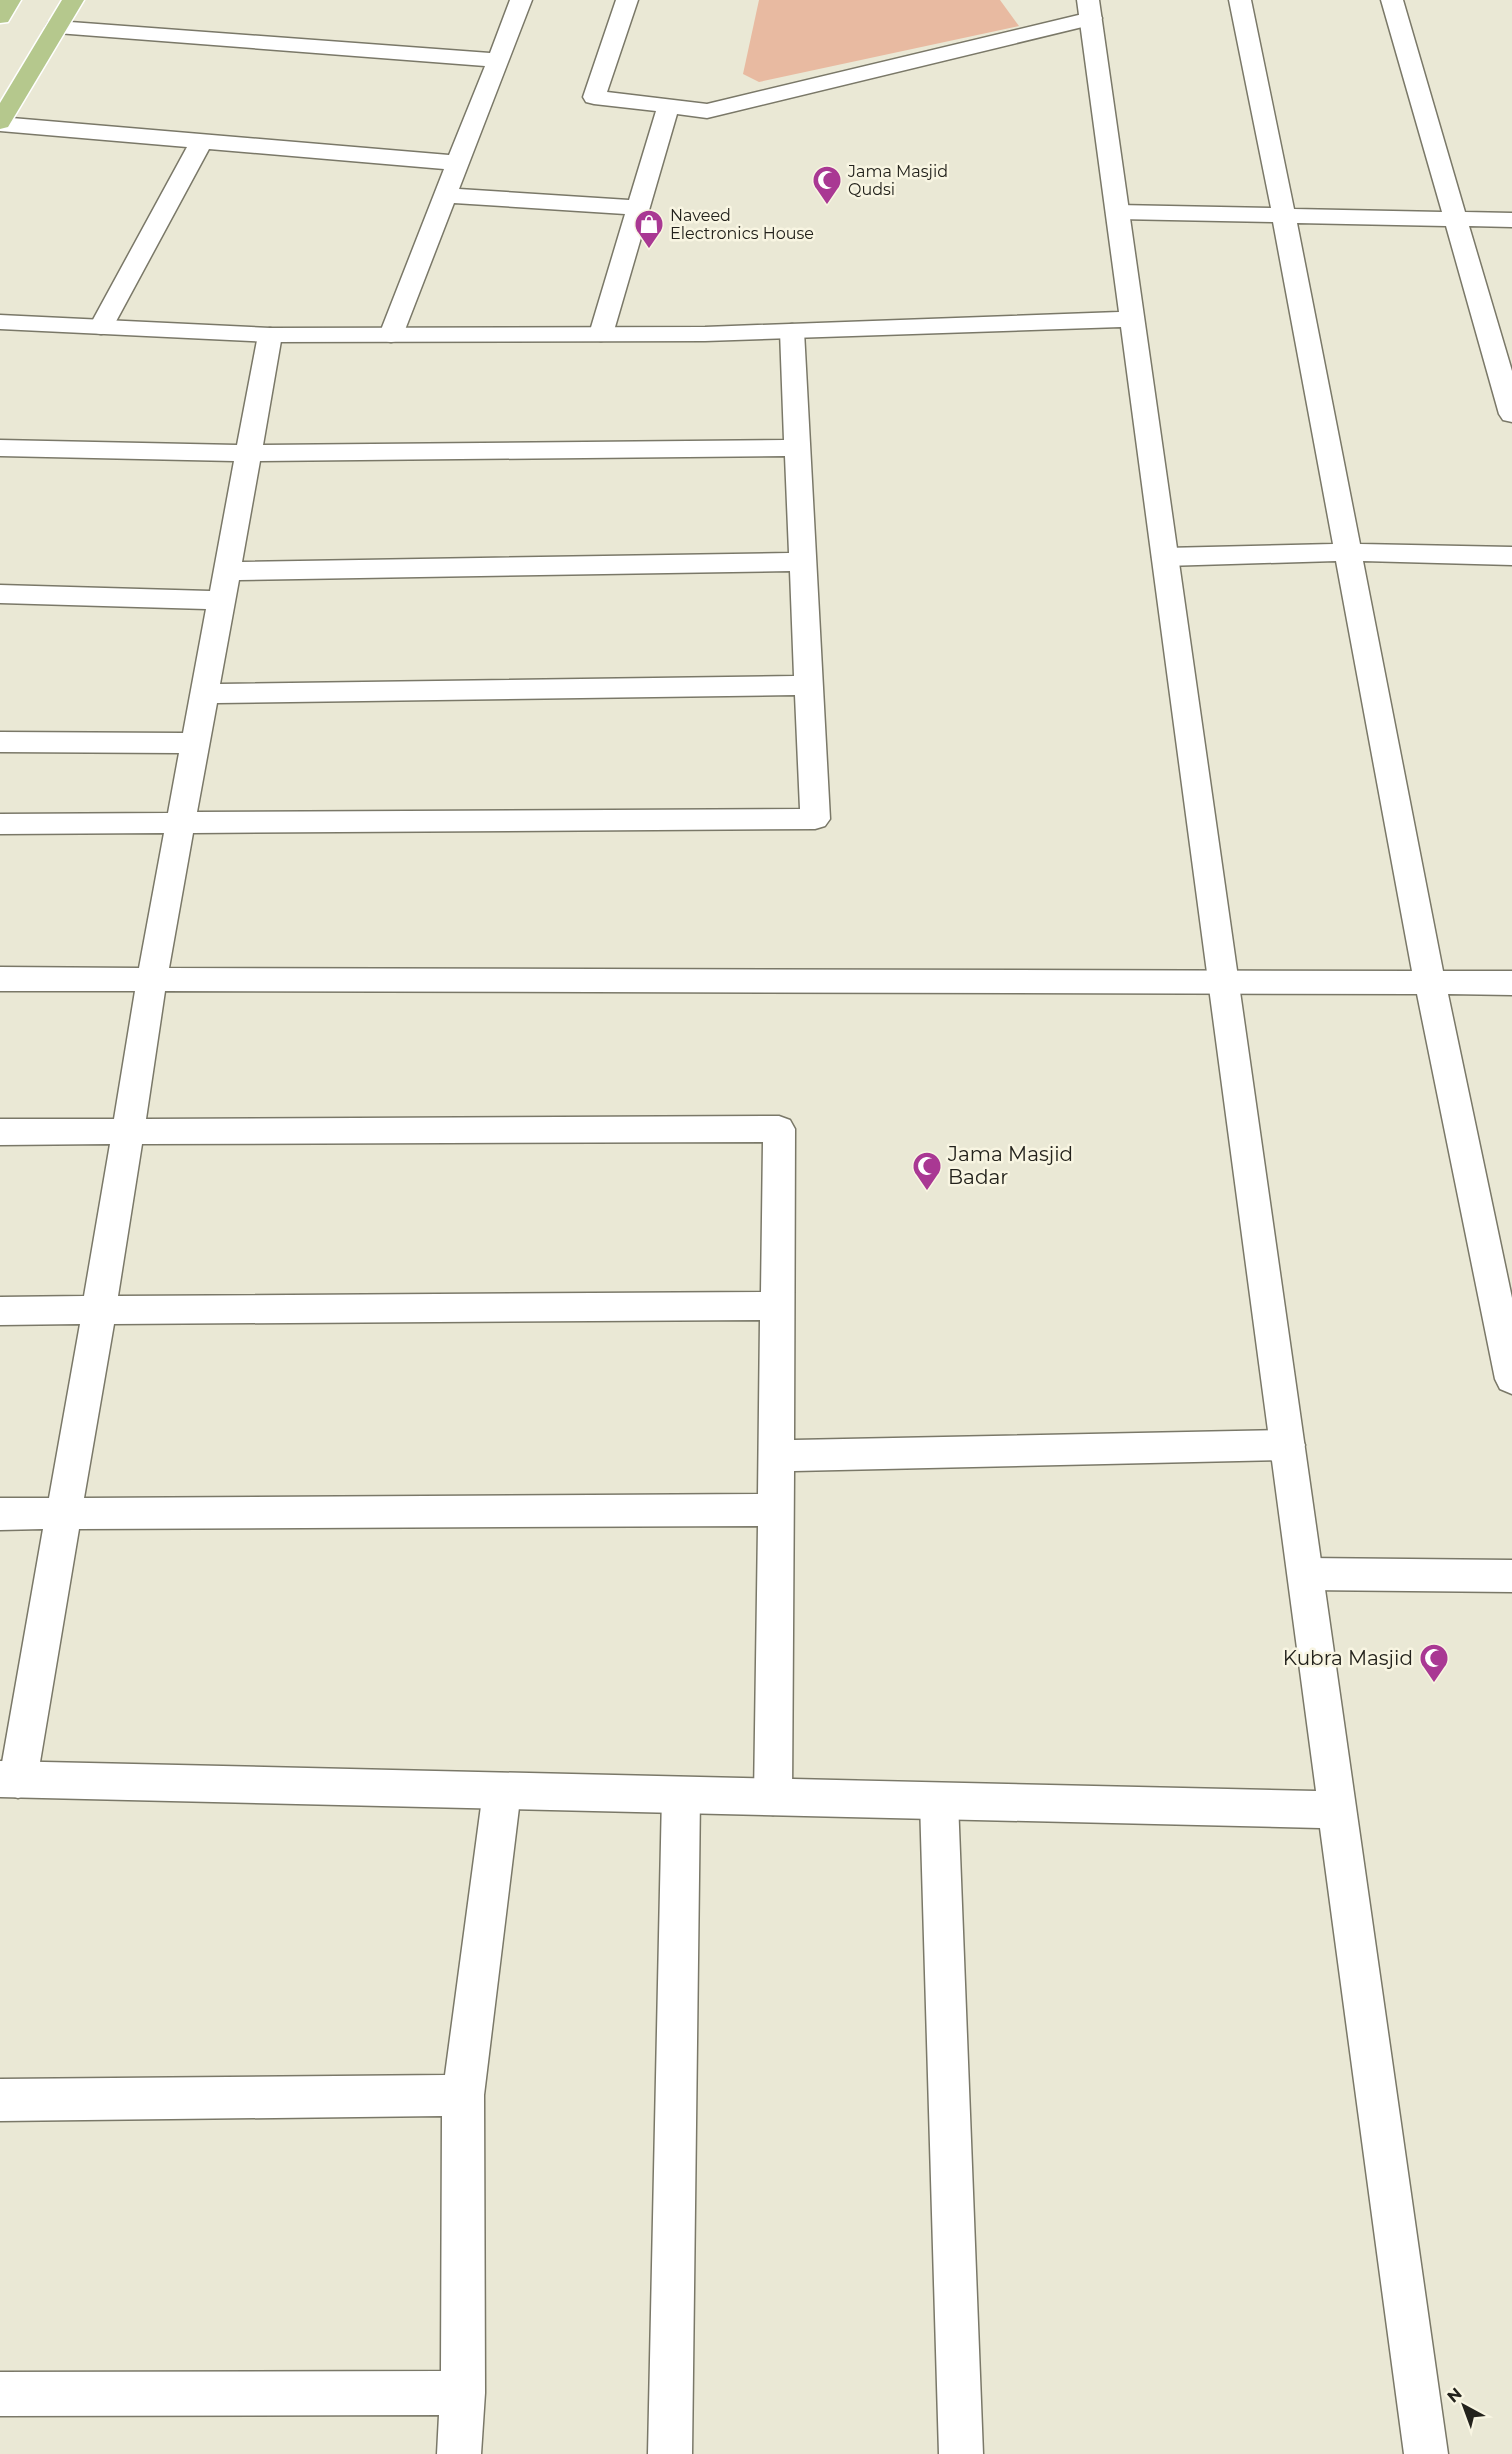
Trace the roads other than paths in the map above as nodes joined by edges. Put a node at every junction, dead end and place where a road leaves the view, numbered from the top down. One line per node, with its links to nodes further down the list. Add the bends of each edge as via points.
1 (73, 0): 7 (main road)
2 (521, 0): 8 (street)
3 (627, 0): 9 (street, via 594,97)
4 (1240, 0): 16 (street)
5 (1392, 0): 17 (street)
6 (1089, 9): 9 (street, via 707,111); 15 (street)
7 (57, 27): 8 (street); 10 (main road)
8 (498, 60): 12 (street)
9 (668, 107): 14 (street)
10 (0, 123): 11 (street)
11 (202, 141): 12 (street); 21 (street)
12 (458, 162): 13 (street)
13 (446, 195): 14 (street); 25 (street)
14 (639, 208): 23 (street)
15 (1118, 212): 16 (street); 19 (street)
16 (1284, 217): 17 (street); 31 (street)
17 (1454, 220): 18 (street); 26 (street)
18 (1512, 220)
19 (1132, 319): 22 (street); 33 (street)
20 (0, 322): 21 (street)
21 (101, 327): 24 (street)
22 (792, 331): 23 (street); 29 (street)
23 (602, 334): 25 (street)
24 (270, 335): 25 (street); 30 (street)
25 (392, 335)
26 (1503, 352): 27 (street)
27 (1512, 414)
28 (0, 448): 30 (street)
29 (798, 448): 30 (street); 34 (street)
30 (248, 453): 35 (street)
31 (1348, 552): 32 (street); 33 (street); 46 (street)
32 (1512, 556)
33 (1165, 557): 45 (street)
34 (803, 562): 35 (street); 37 (street)
35 (223, 585): 36 (street); 38 (street)
36 (0, 594)
37 (808, 685): 38 (street); 41 (street, via 815,819)
38 (203, 694): 40 (street)
39 (0, 742): 40 (street)
40 (195, 743): 41 (street)
41 (181, 822): 42 (street); 44 (street)
42 (0, 824)
43 (0, 979): 44 (street)
44 (152, 979): 45 (street); 49 (street)
45 (1224, 981): 46 (street); 54 (street)
46 (1430, 983): 47 (street); 53 (street)
47 (1512, 983)
48 (0, 1132): 49 (street)
49 (128, 1132): 50 (street, via 779,1130); 52 (street)
50 (778, 1306): 52 (street); 55 (street)
51 (0, 1311): 52 (street)
52 (99, 1311): 58 (street)
53 (1512, 1379)
54 (1287, 1445): 55 (street); 59 (street)
55 (776, 1456): 56 (street)
56 (776, 1510): 58 (street); 64 (street)
57 (0, 1514): 58 (street)
58 (64, 1514): 61 (street)
59 (1306, 1574): 60 (street); 66 (street)
60 (1512, 1576)
61 (9, 1780): 62 (street)
62 (502, 1791): 63 (street); 67 (street)
63 (681, 1795): 64 (street); 72 (street)
64 (774, 1797): 65 (street)
65 (939, 1801): 66 (street); 73 (street)
66 (1337, 1810): 74 (street)
67 (463, 2095): 68 (street); 69 (street)
68 (0, 2100)
69 (463, 2392): 70 (street); 71 (street)
70 (0, 2394)
71 (459, 2454)
72 (670, 2454)
73 (961, 2454)
74 (1426, 2454)

